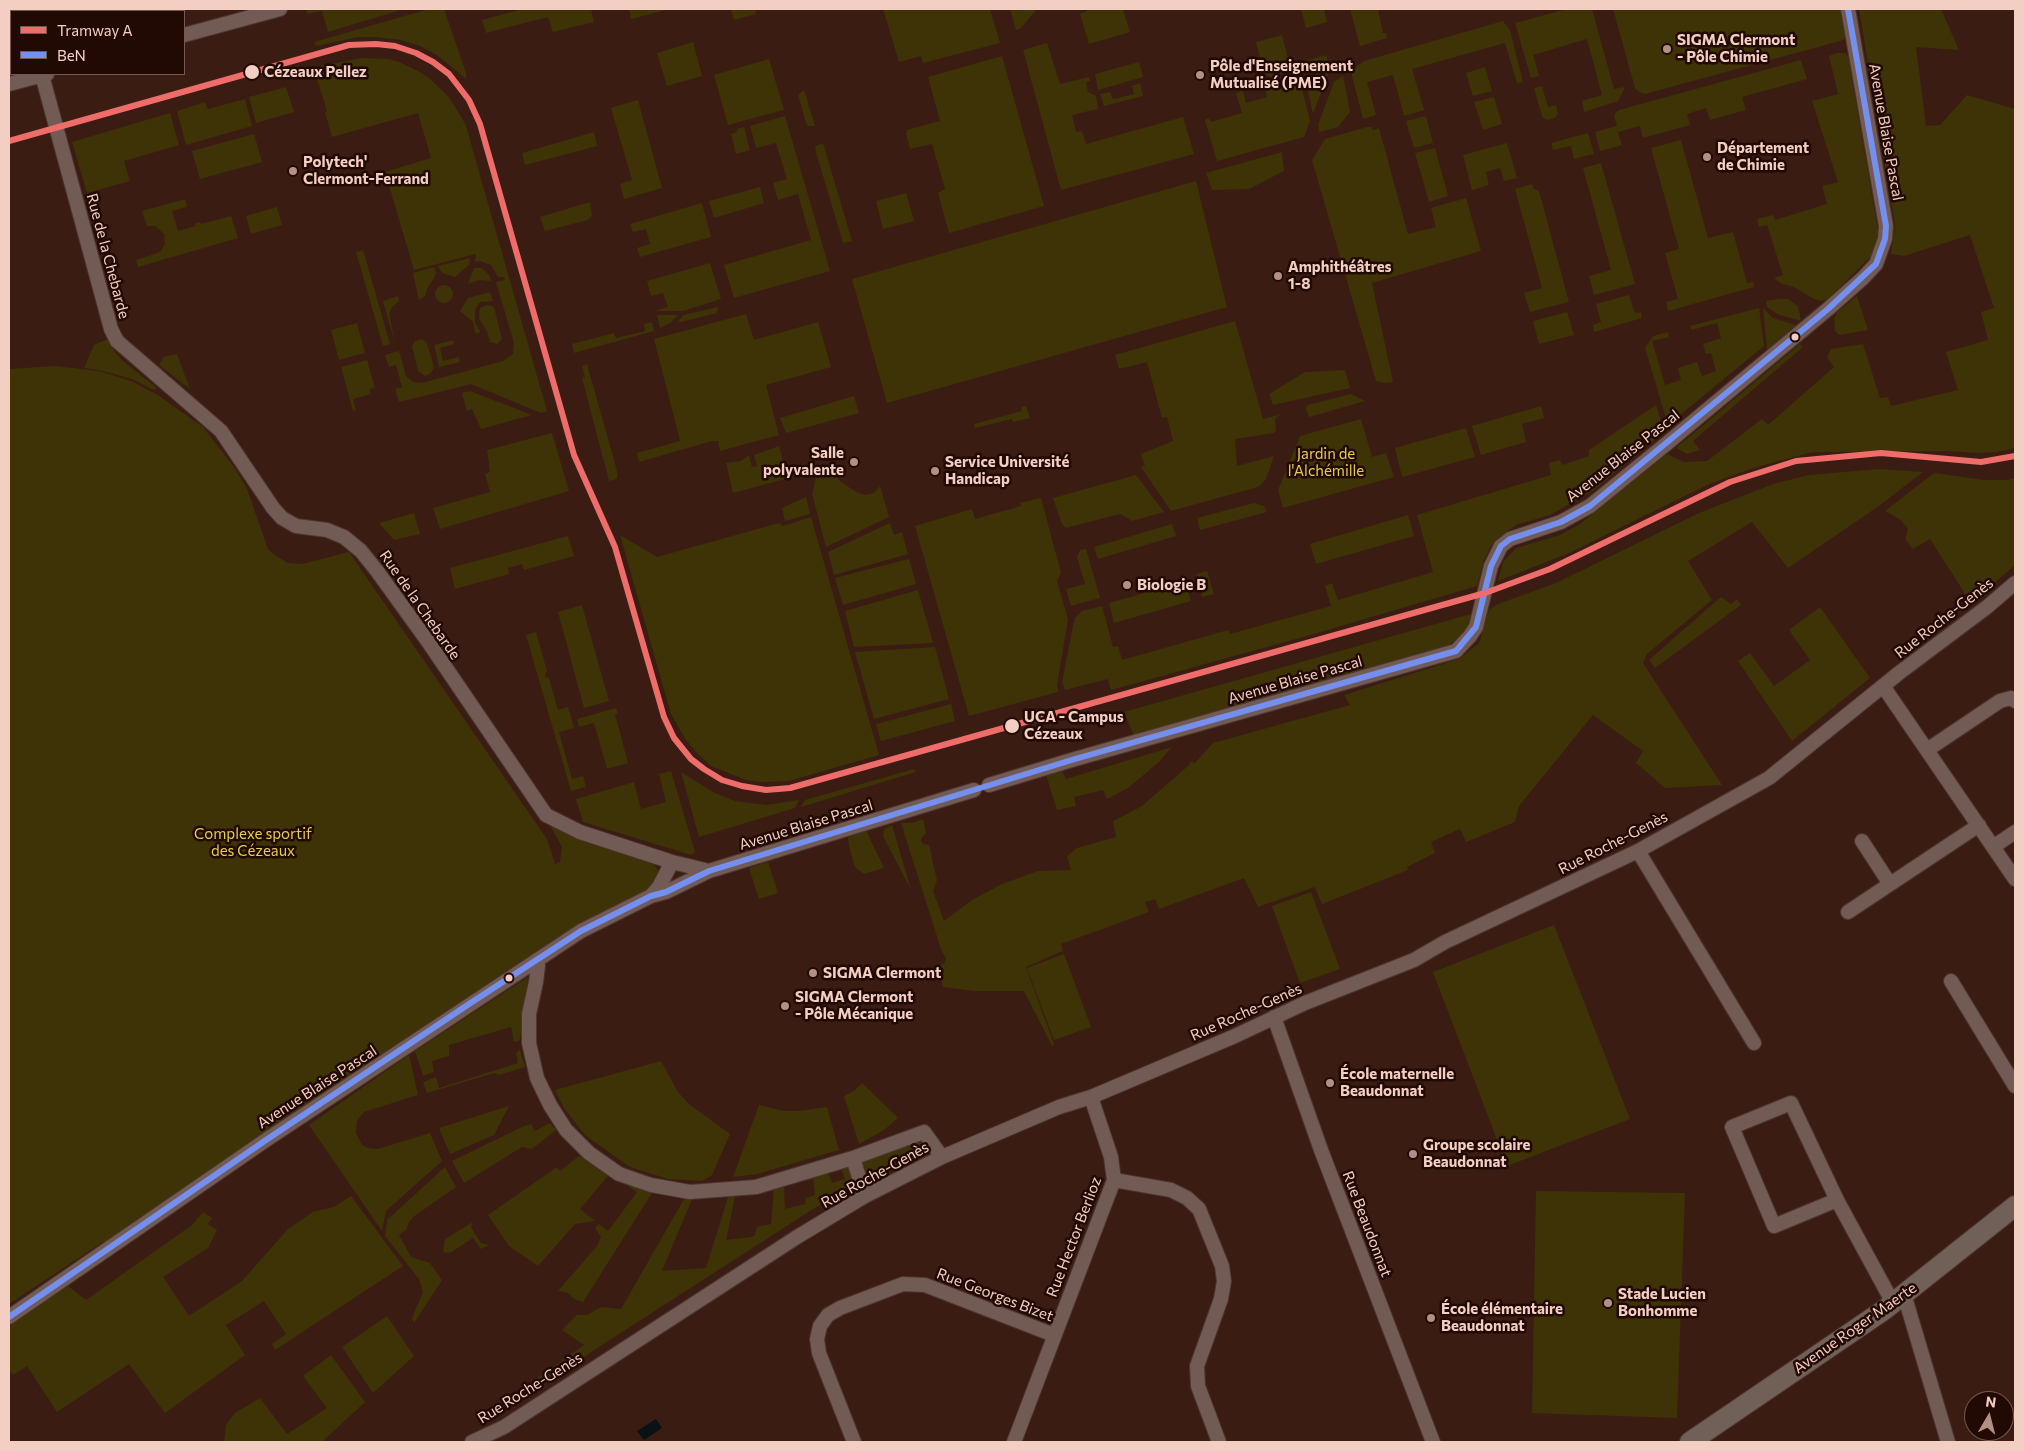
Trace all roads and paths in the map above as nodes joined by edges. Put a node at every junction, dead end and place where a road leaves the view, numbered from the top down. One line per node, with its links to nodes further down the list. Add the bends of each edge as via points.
1 (280, 9): 3 (street)
2 (1848, 9): 11 (street, Avenue Blaise Pascal, via 1886,226 1876,264 1828,309 1590,506 1561,522 1510,539 1501,546 1491,566 1476,627 1456,651)
3 (185, 35)
4 (40, 75): 6 (street)
5 (44, 75): 18 (street, Rue de la Chebarde, via 111,329 117,341 221,431 282,518 296,526 327,530 344,537 361,552 407,612 546,815 580,832)
6 (9, 84)
7 (2015, 583): 8 (street, Rue Roche-Genès)
8 (1883, 686): 10 (street); 17 (street, Rue Roche-Genès, via 1769,778)
9 (2015, 701): 10 (street, via 2011,698 2000,701)
10 (1926, 750): 13 (street)
11 (989, 786)
12 (974, 790): 19 (street, Avenue Blaise Pascal)
13 (1978, 825): 16 (street); 21 (street)
14 (2015, 832): 16 (street)
15 (1862, 841): 21 (street)
16 (1993, 847): 20 (street)
17 (1638, 851): 26 (street, Rue Roche-Genès, via 1445,942 1414,960); 27 (street)
18 (672, 862): 19 (street, Rue de la Chebarde); 22 (street, Avenue Blaise Pascal)
19 (709, 871): 22 (street, Avenue Blaise Pascal)
20 (2015, 879)
21 (1890, 884): 23 (street)
22 (651, 896): 24 (street, Avenue Blaise Pascal, via 581,931)
23 (1848, 912)
24 (537, 960): 31 (street, via 529,1014 529,1043 537,1078 566,1130 589,1153 619,1174 651,1185 690,1192 718,1191 756,1187); 37 (street, Avenue Blaise Pascal, via 266,1140)
25 (1951, 981): 28 (street)
26 (1274, 1018): 29 (street, Rue Roche-Genès); 43 (street, Rue Beaudonnat)
27 (1754, 1043)
28 (2015, 1086)
29 (1091, 1097): 30 (street, Rue Roche-Genès, via 1059,1107); 32 (street, Rue Hector Berlioz)
30 (942, 1157): 31 (street, via 924,1132); 33 (street, Rue Roche-Genès)
31 (853, 1158): 33 (street)
32 (1114, 1180): 38 (street, Rue Hector Berlioz); 42 (street, via 1171,1190 1187,1198 1199,1210 1222,1266 1221,1299 1197,1366 1198,1386)
33 (865, 1196): 39 (street, Rue Roche-Genès, via 504,1427)
34 (1837, 1200): 34 (street, via 1791,1102 1732,1127 1774,1226); 36 (street)
35 (2015, 1206): 36 (main road, Avenue Roger Maerte)
36 (1898, 1299): 44 (main road, Avenue Roger Maerte); 45 (street)
37 (9, 1317)
38 (1054, 1335): 40 (street, Rue Georges Bizet, via 924,1285 903,1284 840,1308 828,1315 820,1326 817,1339 819,1353); 41 (street, Rue Hector Berlioz)
39 (472, 1442)
40 (854, 1442)
41 (1014, 1442)
42 (1219, 1442)
43 (1433, 1442)
44 (1690, 1442)
45 (1948, 1442)

